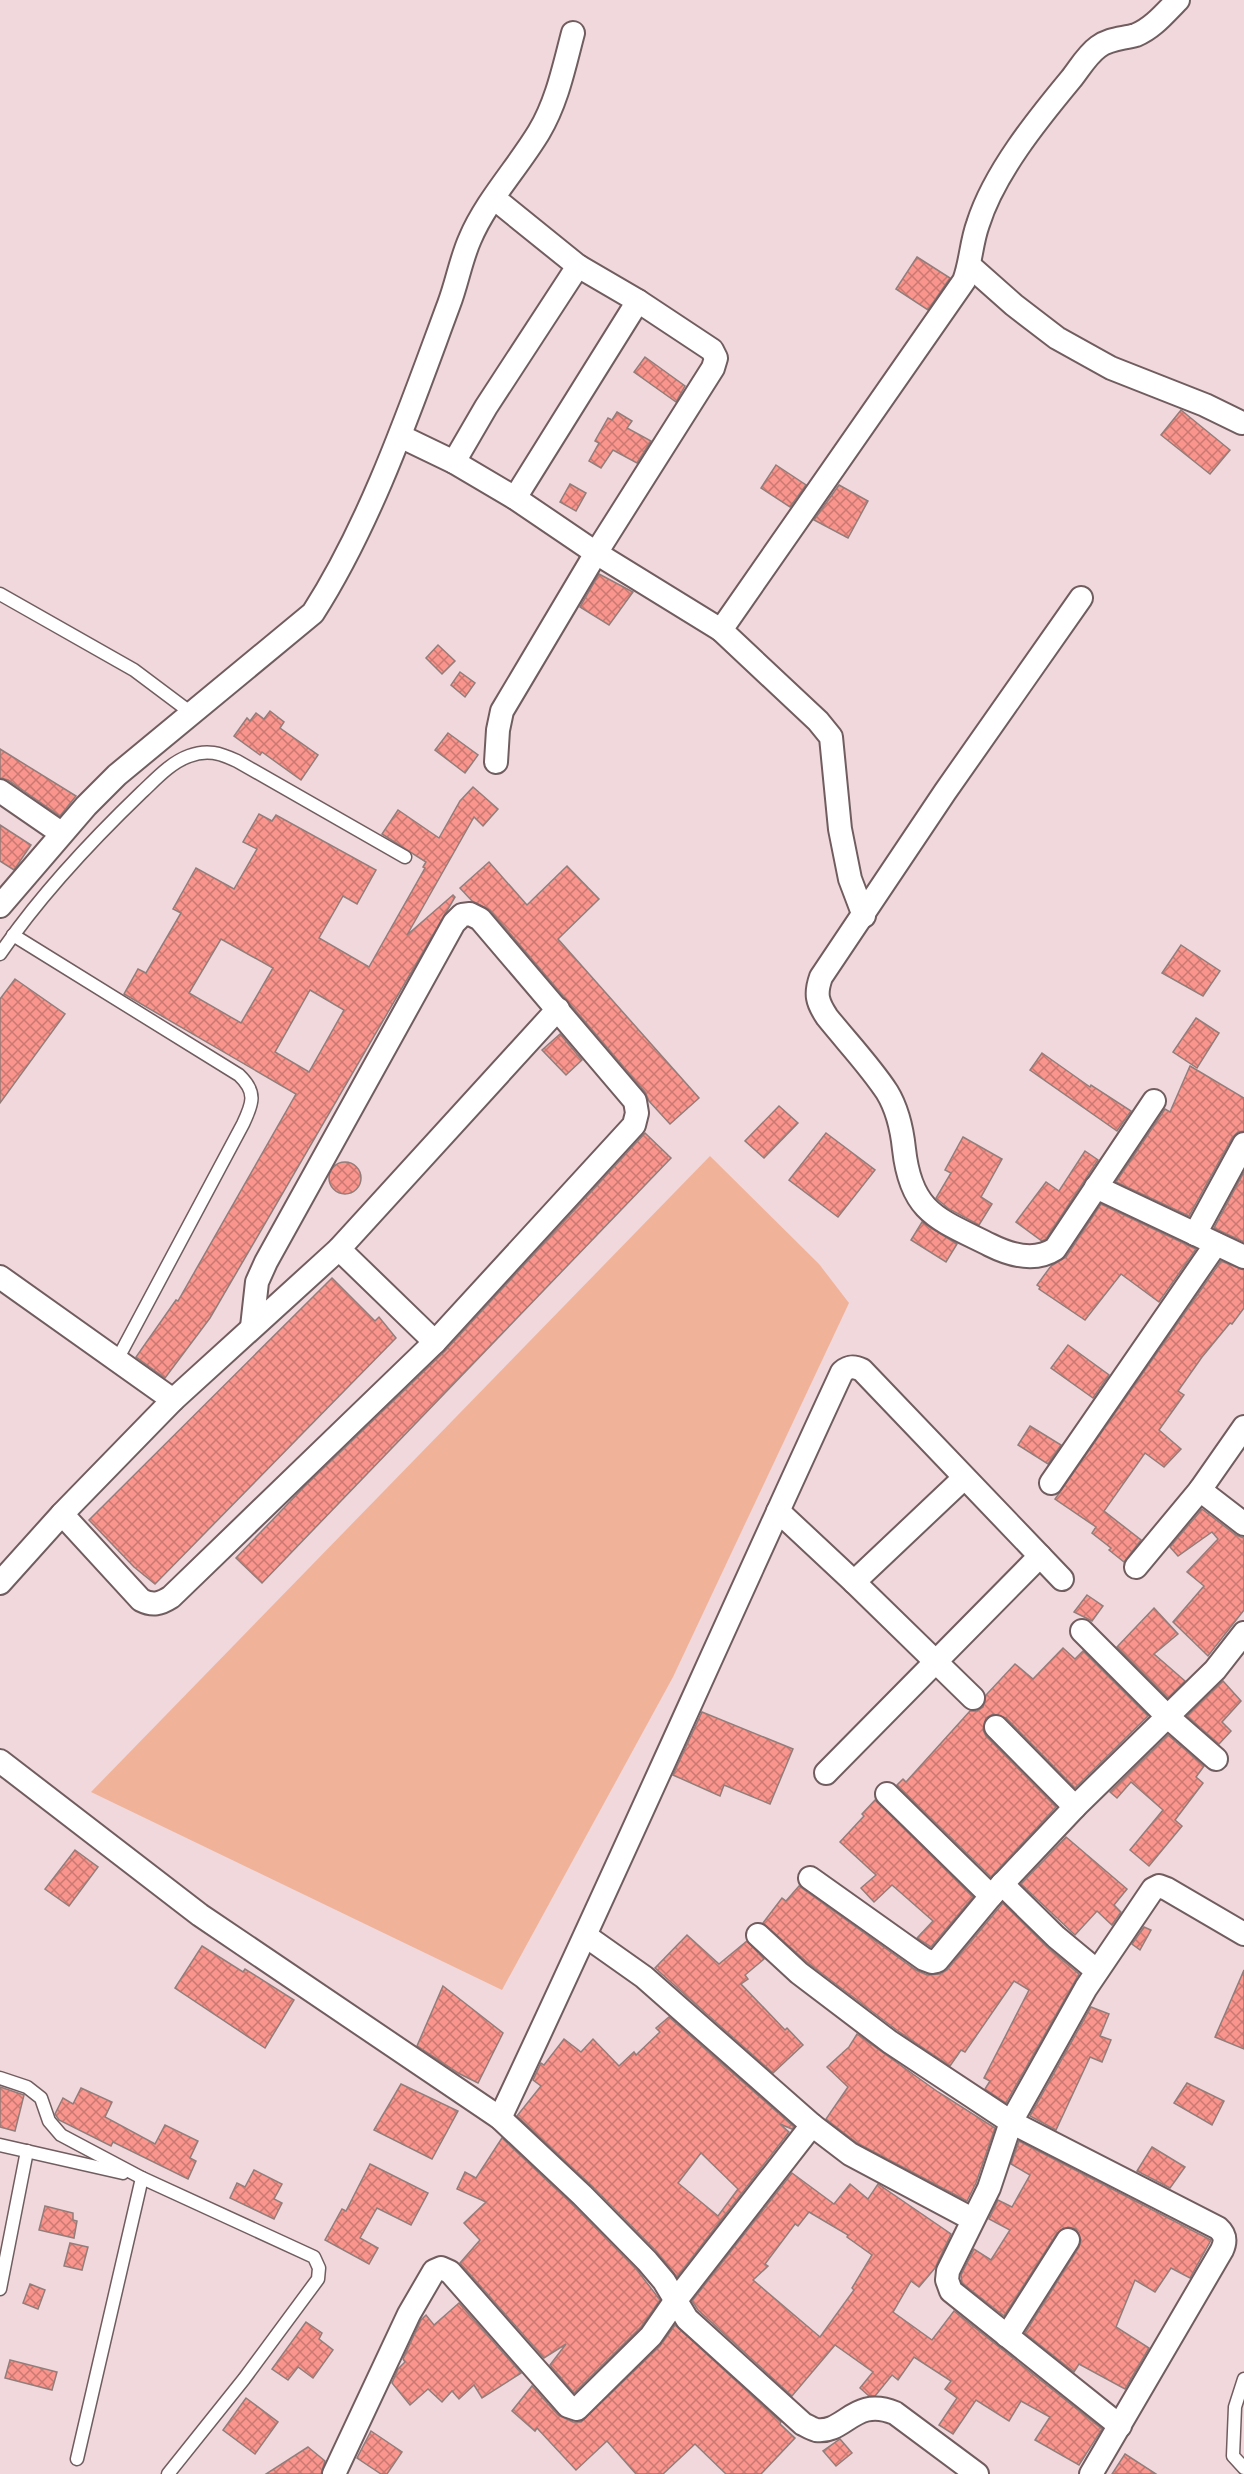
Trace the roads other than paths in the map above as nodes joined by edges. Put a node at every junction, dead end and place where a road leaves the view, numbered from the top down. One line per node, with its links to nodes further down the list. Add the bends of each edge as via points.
1 (1178, 0): 5 (street, via 1148,30 1114,38 1096,48 1034,124 990,194 978,223)
2 (573, 33): 3 (street, via 550,111)
3 (495, 199): 4 (street); 8 (street, via 469,241)
4 (578, 266): 6 (street); 9 (street)
5 (970, 266): 7 (street, via 1066,343 1111,369); 14 (street, via 964,281)
6 (638, 301): 10 (street); 11 (street, via 712,350 716,358)
7 (1242, 423)
8 (400, 436): 9 (street); 15 (street, via 314,613)
9 (454, 462): 10 (street)
10 (516, 498): 11 (street)
11 (596, 553): 14 (street); 16 (street, via 502,711)
12 (0, 594): 15 (lane, via 134,670)
13 (1081, 598): 21 (street)
14 (721, 630): 21 (street, via 831,736 840,829 850,879)
15 (190, 712): 18 (street, via 117,775)
16 (496, 762)
17 (0, 791): 18 (street)
18 (61, 833): 20 (street)
19 (405, 857): 22 (lane, via 237,760 205,752 188,756 168,768 128,806 68,868)
20 (0, 906)
21 (864, 916): 27 (street, via 820,978 818,1004 888,1093 899,1116 907,1175 920,1202 943,1222 989,1244 1032,1257 1045,1256 1055,1249)
22 (13, 935): 23 (lane); 35 (lane, via 239,1075 249,1084 252,1095 252,1107)
23 (0, 954)
24 (558, 1009): 30 (street); 33 (street, via 480,919 462,915 266,1262 257,1282); 34 (street, via 635,1101 634,1125)
25 (1154, 1101): 27 (street)
26 (1244, 1144): 28 (street)
27 (1096, 1187): 28 (street)
28 (1195, 1234): 29 (street)
29 (1216, 1244): 31 (street); 39 (street)
30 (339, 1249): 33 (street); 34 (street)
31 (1244, 1257)
32 (0, 1277): 35 (street)
33 (252, 1328): 36 (street)
34 (435, 1342): 42 (street, via 161,1603 151,1605 141,1600)
35 (117, 1360): 36 (street)
36 (172, 1400): 42 (street)
37 (1244, 1427): 40 (street)
38 (964, 1478): 41 (street, via 862,1370 848,1367 842,1372); 44 (street); 47 (street)
39 (1051, 1483)
40 (1200, 1490): 43 (street); 45 (street)
41 (778, 1511): 47 (street); 64 (street)
42 (62, 1514): 48 (street)
43 (1244, 1524)
44 (1040, 1556): 46 (street); 51 (street)
45 (1136, 1567)
46 (1062, 1579)
47 (854, 1582): 51 (street)
48 (0, 1583)
49 (1082, 1631): 53 (street)
50 (1244, 1633): 53 (street, via 1215,1670)
51 (936, 1663): 52 (street); 57 (street)
52 (973, 1698)
53 (1168, 1717): 55 (street); 59 (street)
54 (996, 1727): 59 (street)
55 (1216, 1760)
56 (0, 1761): 67 (street, via 200,1915)
57 (826, 1773)
58 (887, 1794): 61 (street)
59 (1075, 1807): 61 (street)
60 (810, 1878): 61 (street, via 932,1962 945,1954)
61 (996, 1890): 65 (street)
62 (1244, 1934): 65 (street, via 1159,1886 1153,1889)
63 (758, 1935): 68 (street, via 799,1973 890,2042)
64 (586, 1936): 67 (street); 69 (street, via 690,2015)
65 (1097, 1971): 68 (street)
66 (0, 2078): 72 (lane, via 27,2087 40,2098 49,2121 61,2135)
67 (500, 2118): 76 (street, via 647,2260)
68 (1011, 2122): 73 (street, via 993,2178); 79 (street, via 1224,2233 1222,2250)
69 (812, 2125): 73 (street, via 850,2154); 76 (street)
70 (0, 2145): 71 (lane)
71 (27, 2151): 72 (lane); 75 (lane)
72 (142, 2178): 80 (lane); 82 (lane, via 314,2257 319,2268 318,2279)
73 (972, 2220): 77 (street, via 947,2280 951,2291)
74 (1068, 2240): 77 (street)
75 (0, 2289)
76 (676, 2300): 83 (street, via 651,2336 578,2409 568,2406 450,2271 434,2271 409,2314); 84 (street, via 687,2319 803,2424 824,2429 866,2408 883,2408)
77 (1006, 2336): 79 (street)
78 (1244, 2379): 81 (lane, via 1235,2407 1233,2456)
79 (1120, 2426): 85 (street)
80 (77, 2459)
81 (1244, 2468)
82 (168, 2474)
83 (334, 2474)
84 (977, 2474)
85 (1091, 2474)

